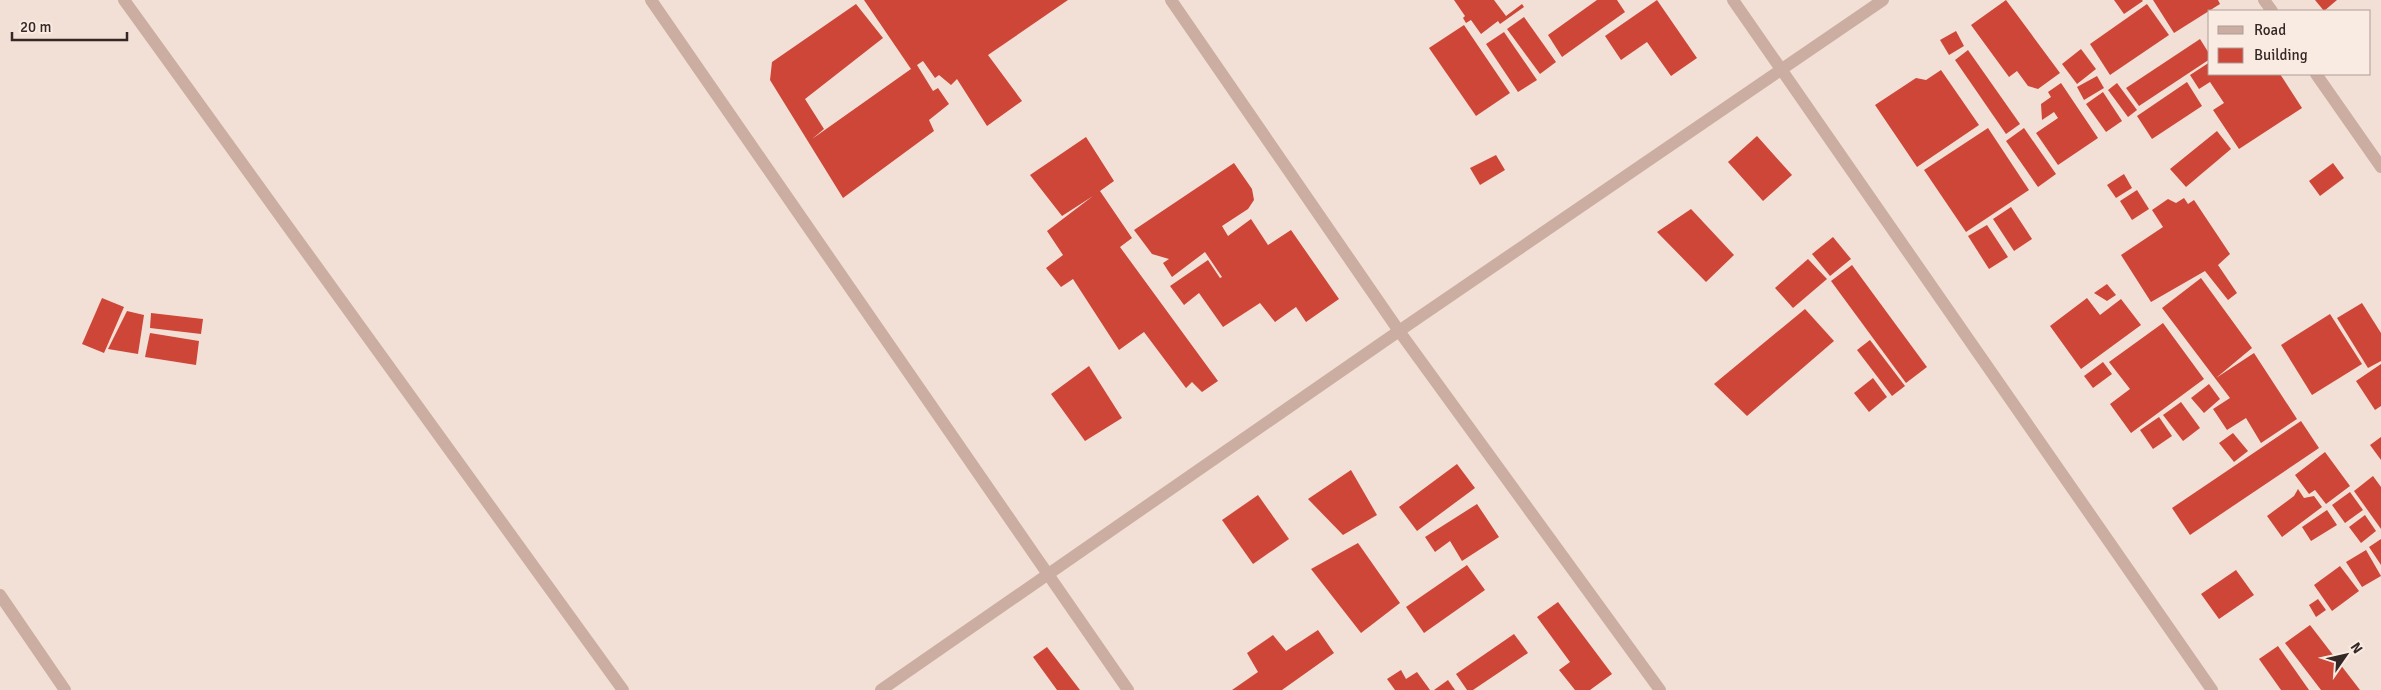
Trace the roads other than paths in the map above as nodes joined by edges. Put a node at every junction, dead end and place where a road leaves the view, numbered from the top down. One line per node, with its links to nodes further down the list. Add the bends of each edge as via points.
1 (124, 0): 13 (street)
2 (650, 0): 10 (street)
3 (1171, 0): 9 (street)
4 (1733, 0): 6 (street)
5 (1883, 0): 6 (street)
6 (1782, 70): 9 (street); 17 (street)
7 (2317, 75): 8 (street)
8 (2381, 167)
9 (1399, 331): 10 (street); 16 (street)
10 (1047, 574): 14 (street); 15 (street)
11 (0, 595): 12 (street)
12 (65, 690)
13 (623, 690)
14 (881, 690)
15 (1128, 690)
16 (1660, 690)
17 (2212, 690)

